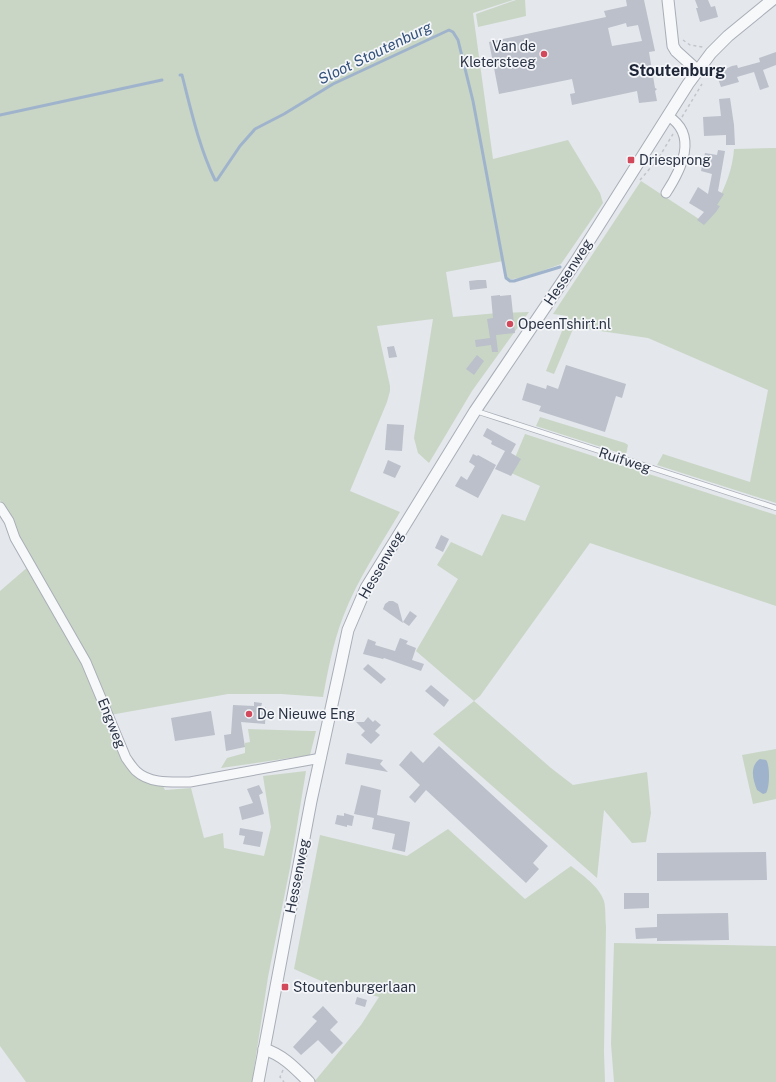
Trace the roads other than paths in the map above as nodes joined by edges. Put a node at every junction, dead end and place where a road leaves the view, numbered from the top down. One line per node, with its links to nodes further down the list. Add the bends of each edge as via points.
1 (668, 0): 3 (street, via 673,46)
2 (772, 0): 3 (street, Hessenweg, via 737,27 711,53)
3 (698, 71): 4 (street, Hessenweg)
4 (668, 116): 5 (street, via 678,124 685,138 685,150 681,167); 6 (street, Hessenweg, via 575,263)
5 (666, 193)
6 (475, 410): 8 (lane, Ruifweg); 9 (street, Hessenweg, via 366,588 348,630)
7 (0, 507): 9 (street, Engweg, via 86,662 126,758 135,770 149,780 190,782)
8 (776, 508)
9 (321, 758): 10 (street, Hessenweg)
10 (264, 1049): 11 (street, Hessenweg); 12 (street, via 283,1058)
11 (258, 1082)
12 (309, 1082)

